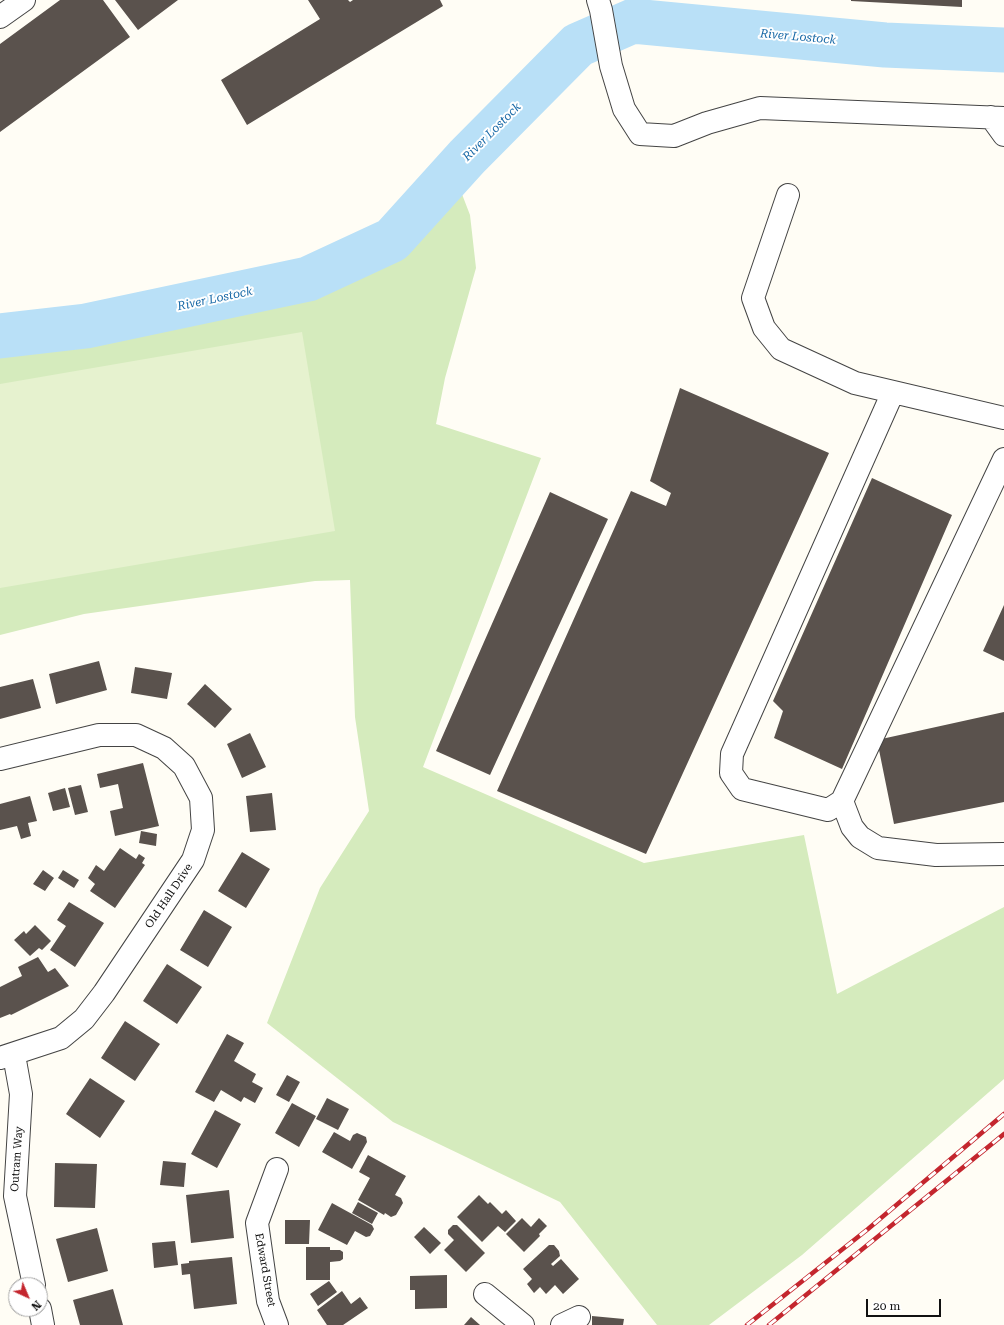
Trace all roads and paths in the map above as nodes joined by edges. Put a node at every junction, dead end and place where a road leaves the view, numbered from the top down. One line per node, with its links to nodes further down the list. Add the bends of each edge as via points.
1 (24, 0): 3 (street)
2 (599, 5): 4 (street, via 611,66 624,109 640,134 674,136 707,123 760,108)
3 (0, 17)
4 (998, 117): 5 (street)
5 (1004, 135)
6 (788, 195): 7 (street, via 753,298 764,328 781,349 855,383)
7 (893, 392): 8 (street); 11 (street, via 732,754 731,773 742,789 828,810)
8 (1004, 418)
9 (1004, 459): 11 (street)
10 (0, 760): 13 (street, Old Hall Drive, via 99,735 136,735 164,748 184,766 201,798 204,830 193,860 84,1019 61,1038)
11 (842, 801): 12 (street, via 852,827 860,837 878,848 936,855)
12 (1004, 854)
13 (7, 1056): 15 (street, Outram Way, via 22,1094 15,1196)
14 (277, 1169): 17 (street, Edward Street, via 257,1223 268,1301)
15 (32, 1277)
16 (486, 1294): 18 (street)
17 (277, 1325)
18 (522, 1325)

